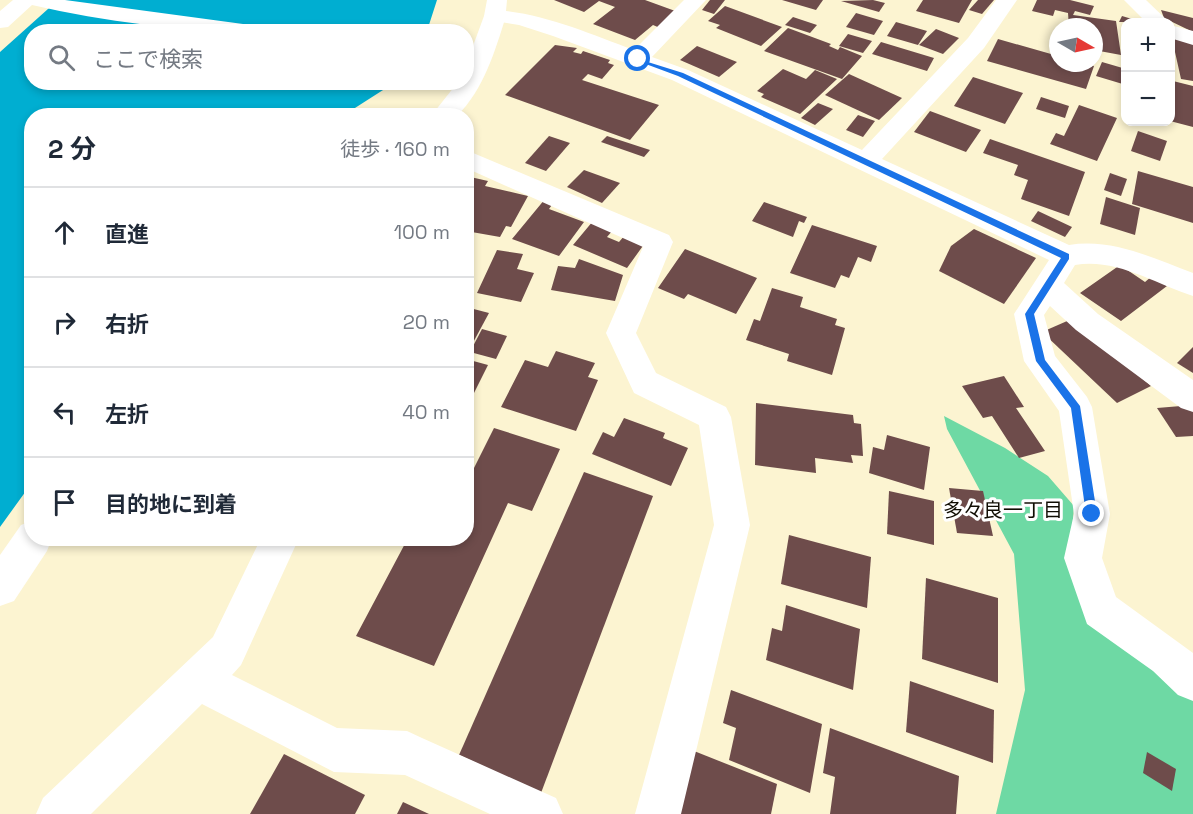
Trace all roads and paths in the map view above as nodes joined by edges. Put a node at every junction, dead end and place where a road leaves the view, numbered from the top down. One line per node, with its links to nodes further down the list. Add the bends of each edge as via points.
1 (26, 0): 8 (street)
2 (35, 0): 9 (street)
3 (696, 0): 12 (street)
4 (1007, 0): 17 (street, via 976,43)
5 (1134, 0): 7 (street)
6 (496, 8): 12 (street); 13 (street)
7 (1154, 18)
8 (0, 22)
9 (197, 24)
10 (1175, 33): 11 (street)
11 (1193, 38)
12 (638, 59): 17 (street)
13 (474, 60)
14 (464, 90): 15 (street)
15 (449, 108)
16 (474, 161): 29 (street, via 659,242 621,333 645,383 714,417 732,525)
17 (866, 161): 18 (street)
18 (1066, 256): 19 (street, via 1082,252 1105,254); 20 (street)
19 (1193, 285)
20 (1048, 286): 21 (street, via 1087,322); 26 (street, via 1029,314 1040,361 1075,406 1092,514 1083,558 1101,610)
21 (1193, 398)
22 (28, 546): 24 (street)
23 (277, 546): 25 (street, via 227,651)
24 (0, 587)
25 (197, 679): 27 (street); 28 (street, via 334,750 407,753)
26 (1193, 680)
27 (59, 814)
28 (540, 814)
29 (658, 814)

